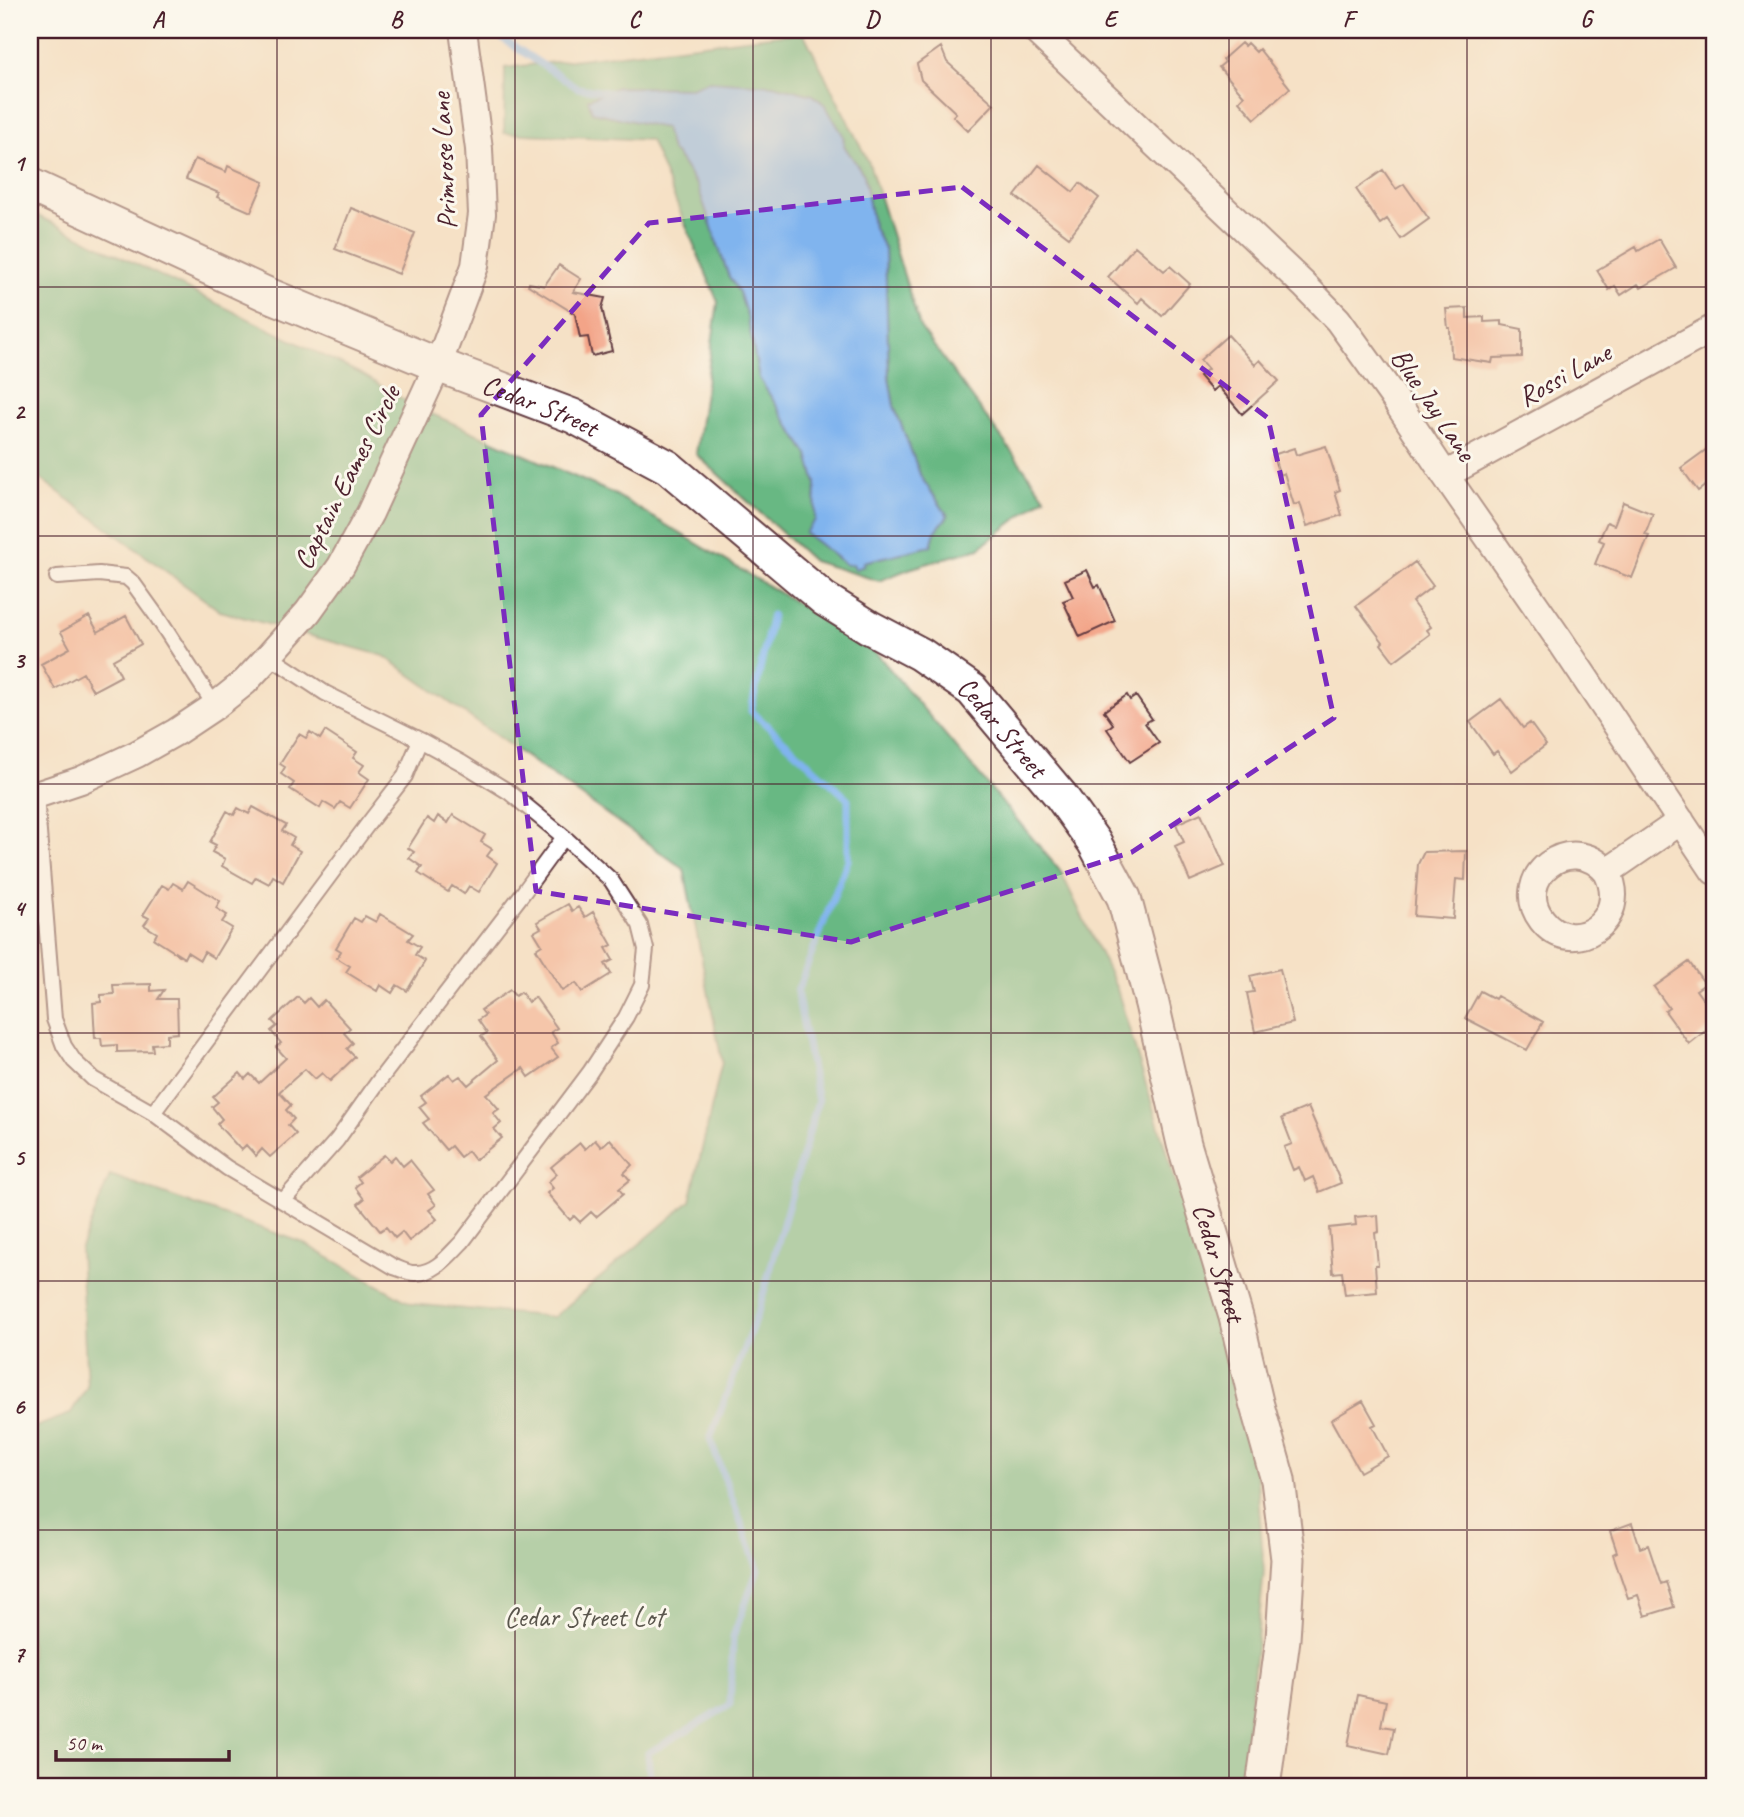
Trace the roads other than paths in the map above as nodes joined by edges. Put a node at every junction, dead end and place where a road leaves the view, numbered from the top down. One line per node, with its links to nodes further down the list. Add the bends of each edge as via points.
1 (463, 30): 5 (street, Primrose Lane, via 479,149 482,214 475,266)
2 (1035, 30): 6 (street, Blue Jay Lane, via 1338,320)
3 (30, 185): 5 (street, Cedar Street, via 266,294)
4 (1714, 328): 6 (street, Rossi Lane)
5 (439, 365): 8 (street, Captain Eames Circle, via 341,566); 20 (street, Cedar Street, via 573,416 668,467 824,599 972,690 1094,842 1124,898 1185,1144 1278,1480 1288,1559 1283,1639)
6 (1445, 475): 12 (street, Blue Jay Lane)
7 (57, 577): 9 (lane, via 126,577)
8 (269, 656): 9 (street, Captain Eames Circle); 10 (lane, via 325,692)
9 (215, 706): 11 (street, Captain Eames Circle, via 137,754)
10 (420, 740): 13 (lane, via 509,792); 16 (lane, via 405,776)
11 (33, 796): 16 (lane, via 54,1019 64,1046 93,1079)
12 (1681, 821): 14 (street, Blue Jay Lane); 15 (street)
13 (564, 837): 17 (lane, via 337,1140); 17 (lane, via 611,880 640,925 646,949 642,985 590,1072 462,1242 441,1263 414,1274 394,1267)
14 (1714, 870)
15 (1607, 872)
16 (153, 1113): 17 (lane, via 227,1168)
17 (283, 1201)
18 (30, 1282): 19 (lane)
19 (30, 1300)
20 (1263, 1787)

